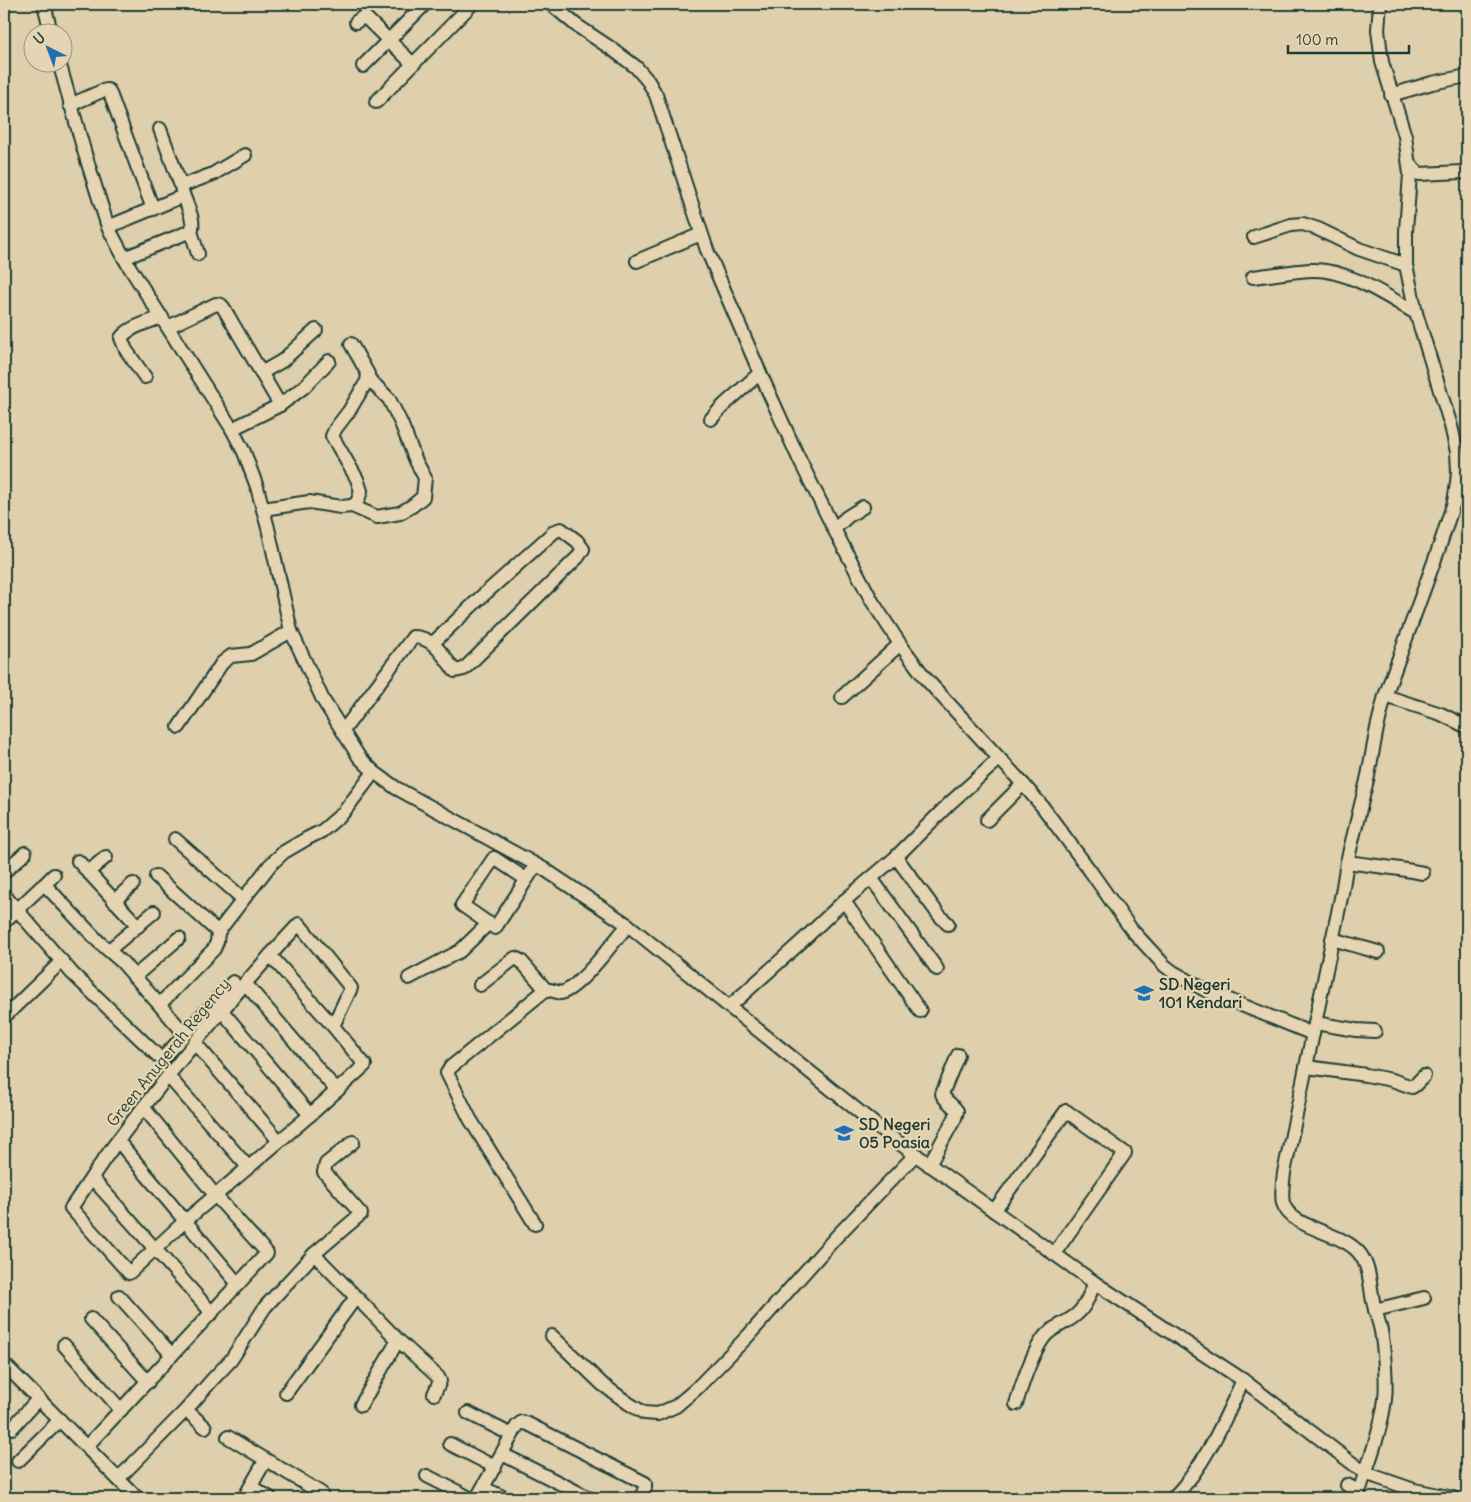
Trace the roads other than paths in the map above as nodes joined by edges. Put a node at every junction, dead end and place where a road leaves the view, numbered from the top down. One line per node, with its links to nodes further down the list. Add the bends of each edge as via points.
1 (44, 4): 6 (street)
2 (425, 4): 8 (street)
3 (1380, 4): 13 (street, via 1379,45)
4 (465, 6): 9 (street)
5 (559, 6): 24 (street, via 576,25 636,67 648,81 656,95)
6 (48, 22)
7 (356, 22): 8 (street, via 365,17)
8 (389, 40): 9 (street); 10 (street)
9 (414, 64): 14 (street)
10 (364, 66)
11 (62, 72): 15 (street)
12 (1467, 76): 13 (street)
13 (1391, 95): 18 (street, via 1405,136)
14 (376, 102)
15 (70, 105): 21 (street, via 109,91); 22 (street)
16 (160, 129): 20 (street)
17 (245, 155): 20 (street)
18 (1410, 164): 19 (street, via 1419,174); 29 (street)
19 (1467, 174)
20 (182, 191): 21 (street); 23 (street, via 193,223)
21 (153, 209): 22 (street)
22 (108, 227): 27 (street)
23 (190, 231): 26 (street); 27 (street)
24 (701, 234): 28 (street); 37 (street)
25 (1254, 237): 29 (street, via 1302,224)
26 (198, 254)
27 (124, 258): 32 (street)
28 (637, 260)
29 (1406, 265): 31 (street)
30 (1253, 277): 31 (street, via 1311,270 1329,272 1348,277)
31 (1416, 313): 50 (street, via 1451,426 1458,471 1454,502)
32 (165, 322): 36 (street, via 221,305); 38 (street, via 144,324 121,338); 42 (street)
33 (316, 330): 36 (street, via 282,361)
34 (351, 344): 39 (street)
35 (329, 361): 40 (street)
36 (261, 373): 40 (street)
37 (760, 373): 41 (street); 46 (street)
38 (145, 377)
39 (368, 378): 43 (street, via 332,436 360,490 358,500); 43 (street, via 389,399 401,423 425,478 423,497 400,513 377,517)
40 (280, 404): 42 (street)
41 (711, 419)
42 (232, 429): 45 (street, via 244,452)
43 (352, 506): 45 (street, via 309,502)
44 (863, 507): 46 (street)
45 (263, 509): 47 (street)
46 (834, 529): 49 (street, via 872,601)
47 (291, 632): 52 (street, via 251,654 231,656 222,663); 54 (street, via 323,700)
48 (433, 644): 48 (street, via 455,671 464,669 583,549 561,529 555,532 478,599); 54 (street, via 422,637 413,637)
49 (900, 644): 51 (street); 55 (street, via 926,680)
50 (1385, 696): 53 (street, via 1440,714); 64 (street)
51 (842, 697)
52 (179, 727)
53 (1467, 727)
54 (343, 731): 56 (street, via 359,757)
55 (999, 759): 57 (street); 62 (street)
56 (374, 772): 65 (street, via 396,788); 76 (street, via 343,813 322,831 277,858)
57 (1022, 784): 58 (street); 105 (street, via 1042,806 1130,929 1164,965 1207,991)
58 (987, 820)
59 (175, 839): 76 (street)
60 (25, 853): 66 (street)
61 (106, 857): 67 (street)
62 (896, 857): 71 (street); 83 (street)
63 (78, 861): 67 (street)
64 (1347, 862): 68 (street); 88 (street)
65 (536, 865): 72 (street); 84 (street)
66 (4, 872)
67 (88, 872): 77 (street)
68 (1423, 873)
69 (54, 875): 74 (street)
70 (156, 876): 86 (street)
71 (871, 878): 78 (street); 93 (street)
72 (526, 879): 82 (street, via 495,928); 82 (street, via 494,858 462,905)
73 (133, 884): 77 (street)
74 (44, 885): 79 (street); 89 (street)
75 (4, 895): 79 (street)
76 (243, 899): 86 (street)
77 (114, 900): 85 (street)
78 (844, 901): 100 (street); 102 (street)
79 (17, 909): 81 (street); 92 (street)
80 (154, 912): 85 (street)
81 (4, 922)
82 (489, 923): 95 (street, via 460,951)
83 (948, 924)
84 (628, 925): 98 (street, via 572,988 562,993); 100 (street)
85 (138, 926): 89 (street)
86 (218, 932): 99 (street, via 214,949)
87 (179, 938): 94 (street)
88 (1332, 939): 90 (street); 105 (street)
89 (109, 950): 94 (street)
90 (1378, 952)
91 (270, 955): 96 (street, Green Anugerah Regency); 104 (street); 104 (street, Green Anugerah Regency, via 299,924 351,988)
92 (62, 961): 103 (street); 107 (street, via 158,1056 163,1058)
93 (937, 969)
94 (134, 977): 99 (street)
95 (409, 978)
96 (239, 982): 101 (street, Green Anugerah Regency); 107 (street); 113 (street)
97 (480, 985): 98 (street, via 515,958)
98 (547, 991): 126 (street, via 489,1035 447,1073 470,1119)
99 (160, 1004): 107 (street)
100 (729, 1006): 119 (street)
101 (222, 1011): 108 (street, Green Anugerah Regency); 115 (street)
102 (920, 1011)
103 (4, 1016)
104 (333, 1026): 113 (street, via 365,1065)
105 (1314, 1028): 106 (street); 110 (street)
106 (1375, 1031)
107 (184, 1033)
108 (195, 1043): 111 (street, Green Anugerah Regency); 117 (street)
109 (958, 1055): 120 (street, via 942,1094 954,1106 955,1118)
110 (1307, 1067): 112 (street, via 1366,1075 1412,1087); 135 (street, via 1284,1173 1282,1201 1286,1211 1305,1225 1335,1236 1359,1252 1366,1265)
111 (168, 1076): 114 (street, Green Anugerah Regency); 121 (street)
112 (1424, 1076)
113 (337, 1091): 115 (street)
114 (144, 1108): 116 (street, Green Anugerah Regency); 123 (street)
115 (310, 1115): 117 (street)
116 (118, 1141): 122 (street, Green Anugerah Regency); 125 (street)
117 (279, 1141): 121 (street)
118 (353, 1142): 128 (street, via 326,1164 324,1172 361,1214)
119 (916, 1154): 120 (street); 138 (street, via 747,1337 676,1406 658,1414 644,1413 602,1384)
120 (930, 1164): 124 (street)
121 (248, 1167): 123 (street)
122 (92, 1178): 127 (street); 127 (street, Green Anugerah Regency, via 71,1208 129,1273)
123 (215, 1195): 125 (street); 131 (street, via 267,1253)
124 (994, 1211): 129 (street); 129 (street, via 1066,1111 1125,1153)
125 (184, 1222): 127 (street); 131 (street)
126 (535, 1224)
127 (155, 1249): 136 (street)
128 (314, 1254): 133 (street); 151 (street, via 265,1307 230,1360)
129 (1054, 1254): 130 (street)
130 (1095, 1283): 143 (street); 148 (street, via 1080,1311 1045,1336 1026,1374)
131 (238, 1284): 136 (street)
132 (119, 1296): 141 (street)
133 (356, 1297): 139 (street); 145 (street)
134 (1424, 1298): 135 (street)
135 (1375, 1310): 164 (street, via 1381,1332 1386,1385 1380,1422)
136 (212, 1313): 141 (street)
137 (91, 1319): 144 (street)
138 (552, 1336)
139 (398, 1340): 146 (street, via 438,1376 440,1381); 149 (street)
140 (64, 1345): 150 (street)
141 (172, 1355): 144 (street)
142 (4, 1364): 147 (street)
143 (1243, 1380): 164 (street); 179 (street, via 1216,1436)
144 (148, 1382): 150 (street)
145 (286, 1394)
146 (434, 1394)
147 (38, 1399): 153 (street); 154 (street)
148 (1016, 1404)
149 (361, 1405)
150 (121, 1410): 159 (street)
151 (186, 1410): 155 (street); 166 (street)
152 (468, 1413): 156 (street)
153 (60, 1420): 159 (street); 161 (street)
154 (12, 1428)
155 (205, 1428)
156 (512, 1435): 160 (street); 178 (street, via 522,1422 536,1428 645,1483)
157 (228, 1438): 162 (street)
158 (450, 1444): 163 (street)
159 (87, 1446): 166 (street)
160 (502, 1454): 163 (street); 177 (street)
161 (18, 1461)
162 (265, 1461): 168 (street); 169 (street)
163 (494, 1467): 170 (street)
164 (1365, 1473): 171 (street); 180 (street, via 1414,1490)
165 (427, 1476): 175 (street)
166 (118, 1479): 172 (street)
167 (1347, 1485): 171 (street)
168 (251, 1487): 173 (street); 174 (street)
169 (321, 1493)
170 (480, 1493): 176 (street)
171 (1358, 1495)
172 (138, 1498)
173 (244, 1498)
174 (270, 1498)
175 (470, 1498)
176 (504, 1498)
177 (589, 1498)
178 (641, 1498)
179 (1173, 1498)
180 (1453, 1498)

